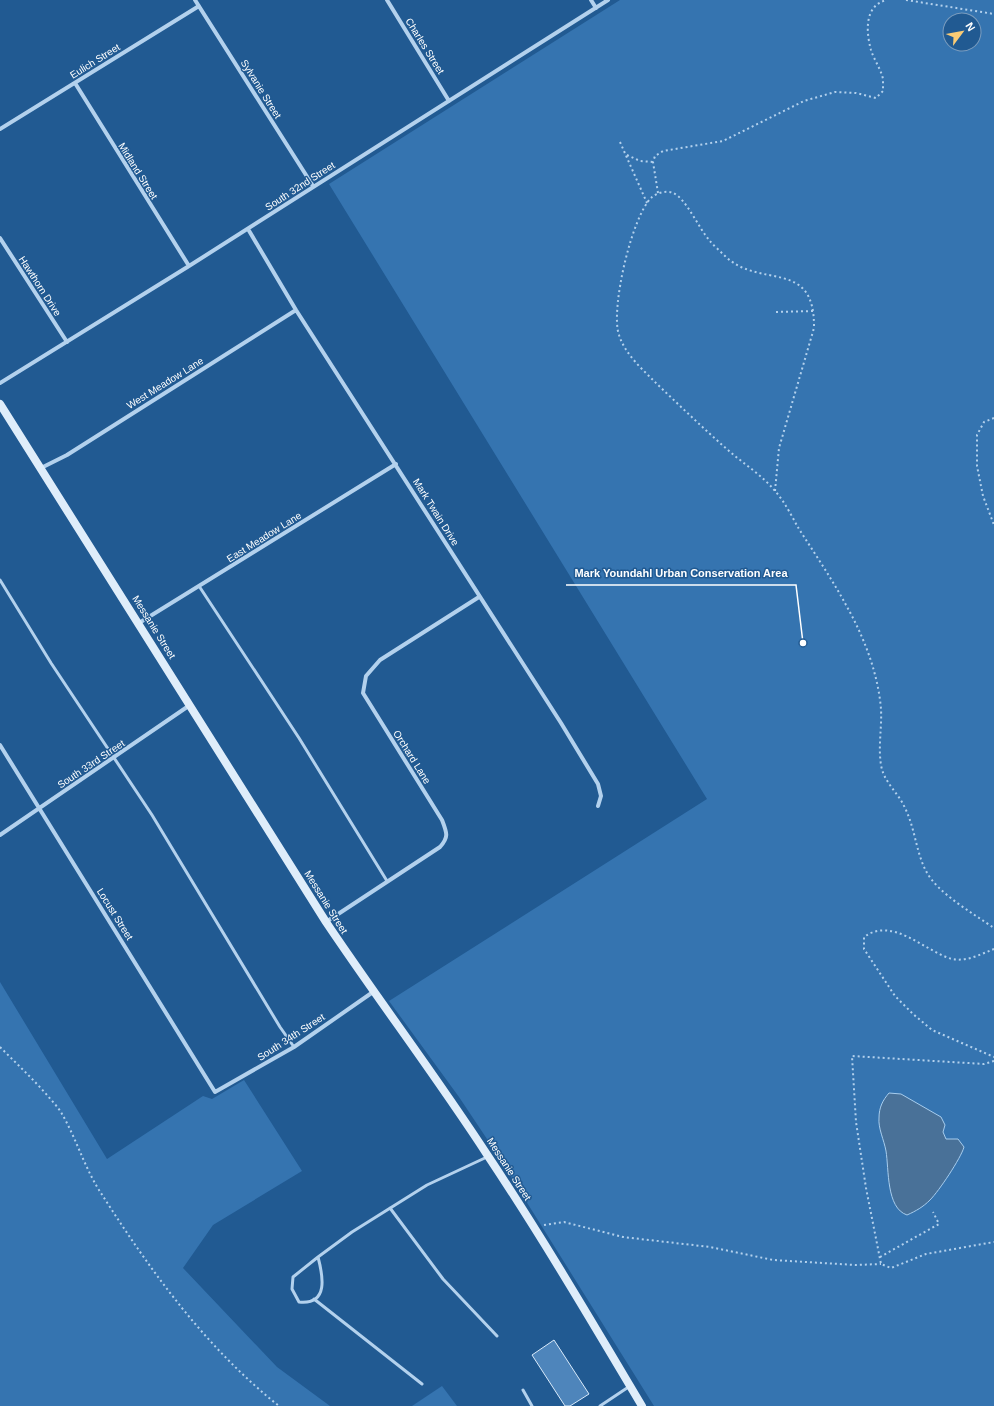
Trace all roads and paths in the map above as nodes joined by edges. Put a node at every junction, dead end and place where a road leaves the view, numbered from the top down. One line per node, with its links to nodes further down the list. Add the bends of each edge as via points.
1 (195, 0): 7 (street, Sylvanie Street)
2 (387, 0): 11 (street, Charles Street)
3 (591, 0): 8 (street)
4 (608, 0): 8 (street, South 32nd Street)
5 (887, 0): 15 (path, via 880,2 870,12 867,23 871,50 883,78 883,91 876,98 856,93 835,92 804,101 723,141 663,151)
6 (906, 0): 9 (path)
7 (199, 6): 10 (street, Eulich Street); 16 (street, Sylvanie Street)
8 (596, 8): 11 (street, South 32nd Street)
9 (994, 14)
10 (75, 83): 12 (street, Eulich Street); 21 (street, Midland Street)
11 (449, 101): 16 (street, South 32nd Street)
12 (0, 129)
13 (620, 142): 14 (path)
14 (626, 155): 15 (path, via 640,161); 18 (path)
15 (653, 162): 17 (path)
16 (313, 186): 19 (street, South 32nd Street)
17 (658, 193): 18 (path); 23 (path, via 671,192 680,198 710,241 731,261 751,270 784,278 807,292)
18 (647, 203): 31 (path, via 629,249 617,305 618,334 639,367 701,427)
19 (248, 229): 21 (street, South 32nd Street); 22 (street, Mark Twain Drive)
20 (0, 238): 25 (street, Hawthorn Drive)
21 (189, 266): 25 (street, South 32nd Street)
22 (296, 310): 29 (street, Mark Twain Drive); 30 (street, West Meadow Lane, via 74,450)
23 (814, 311): 24 (path); 31 (path, via 814,328 779,448)
24 (776, 312)
25 (67, 342): 26 (street, South 32nd Street)
26 (0, 383)
27 (0, 404): 30 (street, Messanie Street)
28 (994, 418): 32 (path, via 984,422 977,435 977,466 983,496)
29 (396, 464): 34 (street, East Meadow Lane); 35 (street, Mark Twain Drive)
30 (41, 468): 36 (street, Messanie Street)
31 (775, 491): 45 (path, via 830,577 861,635 878,687 881,711 879,750 882,769 887,782 908,815 926,872 938,887)
32 (994, 525)
33 (0, 580): 39 (lane, via 51,663)
34 (199, 586): 36 (street, East Meadow Lane); 43 (lane, via 299,738)
35 (479, 597): 40 (street, Mark Twain Drive, via 598,784); 43 (street, Orchard Lane, via 380,660 366,676 363,693 442,820 446,831 446,840 440,847)
36 (139, 623): 37 (street, Messanie Street)
37 (191, 705): 39 (street, South 33rd Street); 44 (street, Messanie Street)
38 (0, 745): 41 (street, Locust Street)
39 (115, 758): 41 (street, South 33rd Street); 49 (lane)
40 (598, 806)
41 (40, 808): 42 (street, South 33rd Street); 52 (street, Locust Street)
42 (0, 835)
43 (386, 881): 44 (street, Orchard Lane)
44 (326, 922): 47 (street, Messanie Street)
45 (994, 928)
46 (994, 949): 50 (path, via 967,959 952,959 885,929 872,931 864,937 864,949 895,996 913,1014 932,1030)
47 (373, 992): 49 (street, South 34th Street); 53 (street, Messanie Street)
48 (0, 1047): 66 (path, via 61,1112 99,1190 180,1306 238,1371)
49 (294, 1047): 52 (street, South 34th Street)
50 (994, 1057)
51 (994, 1061): 58 (path, via 984,1064 852,1056 856,1122)
52 (215, 1092)
53 (489, 1156): 54 (lane, via 427,1185); 64 (street, Messanie Street)
54 (390, 1208): 59 (lane); 62 (lane, via 443,1279)
55 (933, 1212): 58 (path, via 939,1224)
56 (541, 1226): 60 (path, via 564,1222 623,1237 710,1247 773,1260)
57 (994, 1242): 60 (path, via 926,1254 891,1268)
58 (880, 1257): 60 (path)
59 (318, 1258): 61 (lane, via 324,1278 323,1286); 61 (lane, via 293,1277 292,1289 299,1302 306,1303)
60 (881, 1264)
61 (314, 1299): 63 (lane)
62 (497, 1336)
63 (422, 1384)
64 (630, 1386): 68 (lane); 69 (street, Messanie Street)
65 (522, 1390): 67 (lane)
66 (279, 1406)
67 (532, 1406)
68 (600, 1406)
69 (642, 1406)

